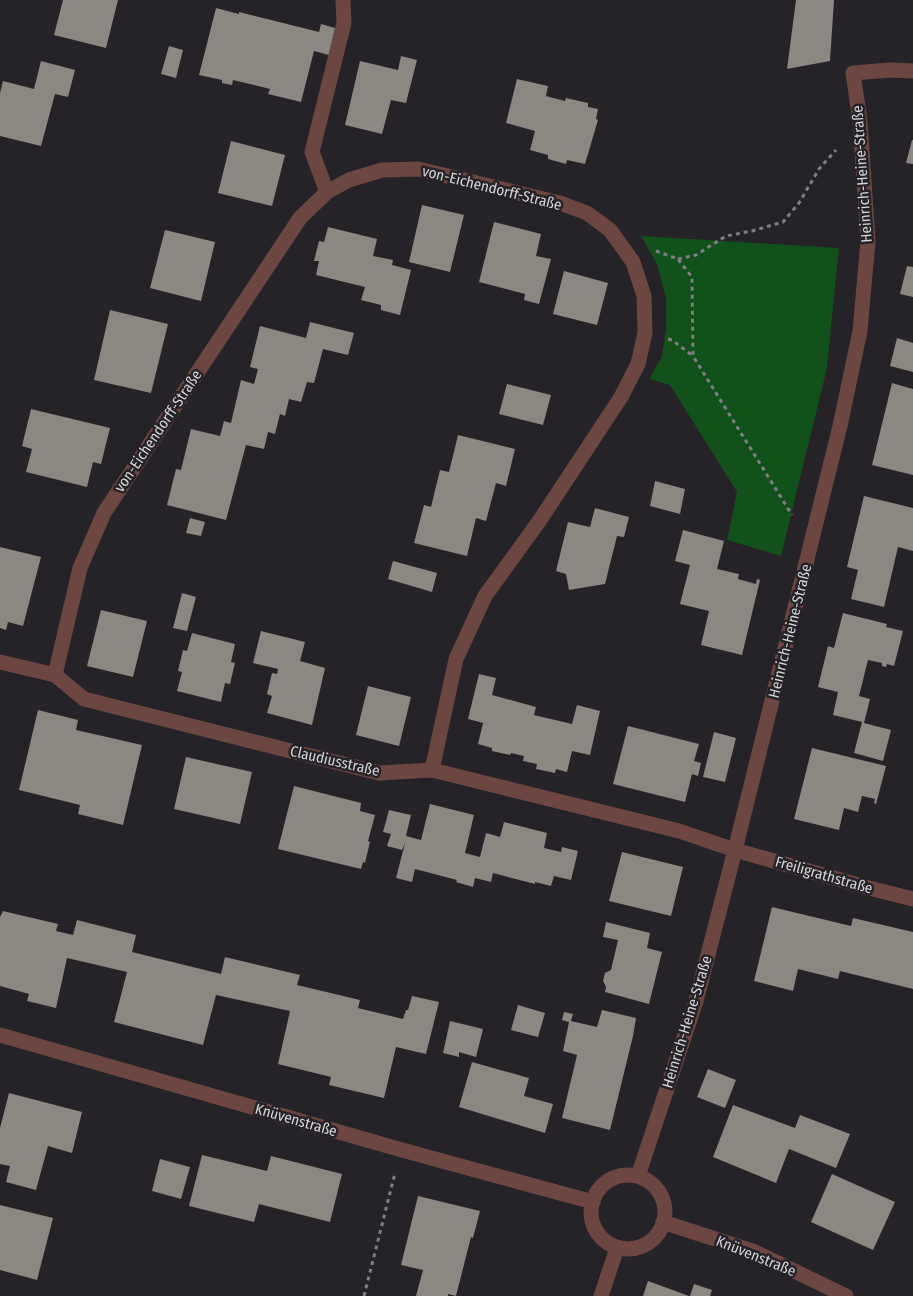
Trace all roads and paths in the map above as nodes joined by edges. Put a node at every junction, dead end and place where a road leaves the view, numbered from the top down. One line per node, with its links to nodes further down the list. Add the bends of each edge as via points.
1 (343, 0): 4 (street, via 344,23 312,152)
2 (913, 71): 3 (street, Heinrich-Heine-Straße, via 853,73)
3 (860, 121): 5 (path, via 819,169 799,203 783,222 726,236 696,255); 7 (street, Heinrich-Heine-Straße, via 868,241 860,331)
4 (327, 192): 6 (street, von-Eichendorff-Straße, via 349,180 382,170 418,169 560,203 587,213 610,230); 9 (street, von-Eichendorff-Straße, via 300,218 104,513 80,568)
5 (678, 259): 6 (path, via 657,250); 7 (path, via 692,276 693,356)
6 (633, 262): 10 (street, von-Eichendorff-Straße, via 644,296 646,333 638,364 621,396 550,504 485,596 456,659)
7 (811, 546): 11 (street, Heinrich-Heine-Straße)
8 (0, 662): 9 (street, Claudiusstraße)
9 (55, 675): 10 (street, Claudiusstraße, via 84,699 379,773)
10 (432, 770): 11 (street, Claudiusstraße, via 679,831)
11 (735, 850): 12 (street, Freiligrathstraße); 15 (street, Heinrich-Heine-Straße, via 696,1001)
12 (913, 899)
13 (0, 1036): 14 (street, Knüvenstraße)
14 (402, 1150): 16 (street, Knüvenstraße); 19 (path)
15 (638, 1176): 16 (street, via 613,1178 602,1187); 17 (street, via 654,1184 662,1196 666,1209)
16 (593, 1202): 18 (street, via 591,1218 595,1231 604,1242)
17 (663, 1222): 18 (street, via 645,1245 632,1249); 21 (street, Knüvenstraße, via 755,1252)
18 (617, 1248): 20 (street)
19 (364, 1296)
20 (601, 1296)
21 (846, 1296)

